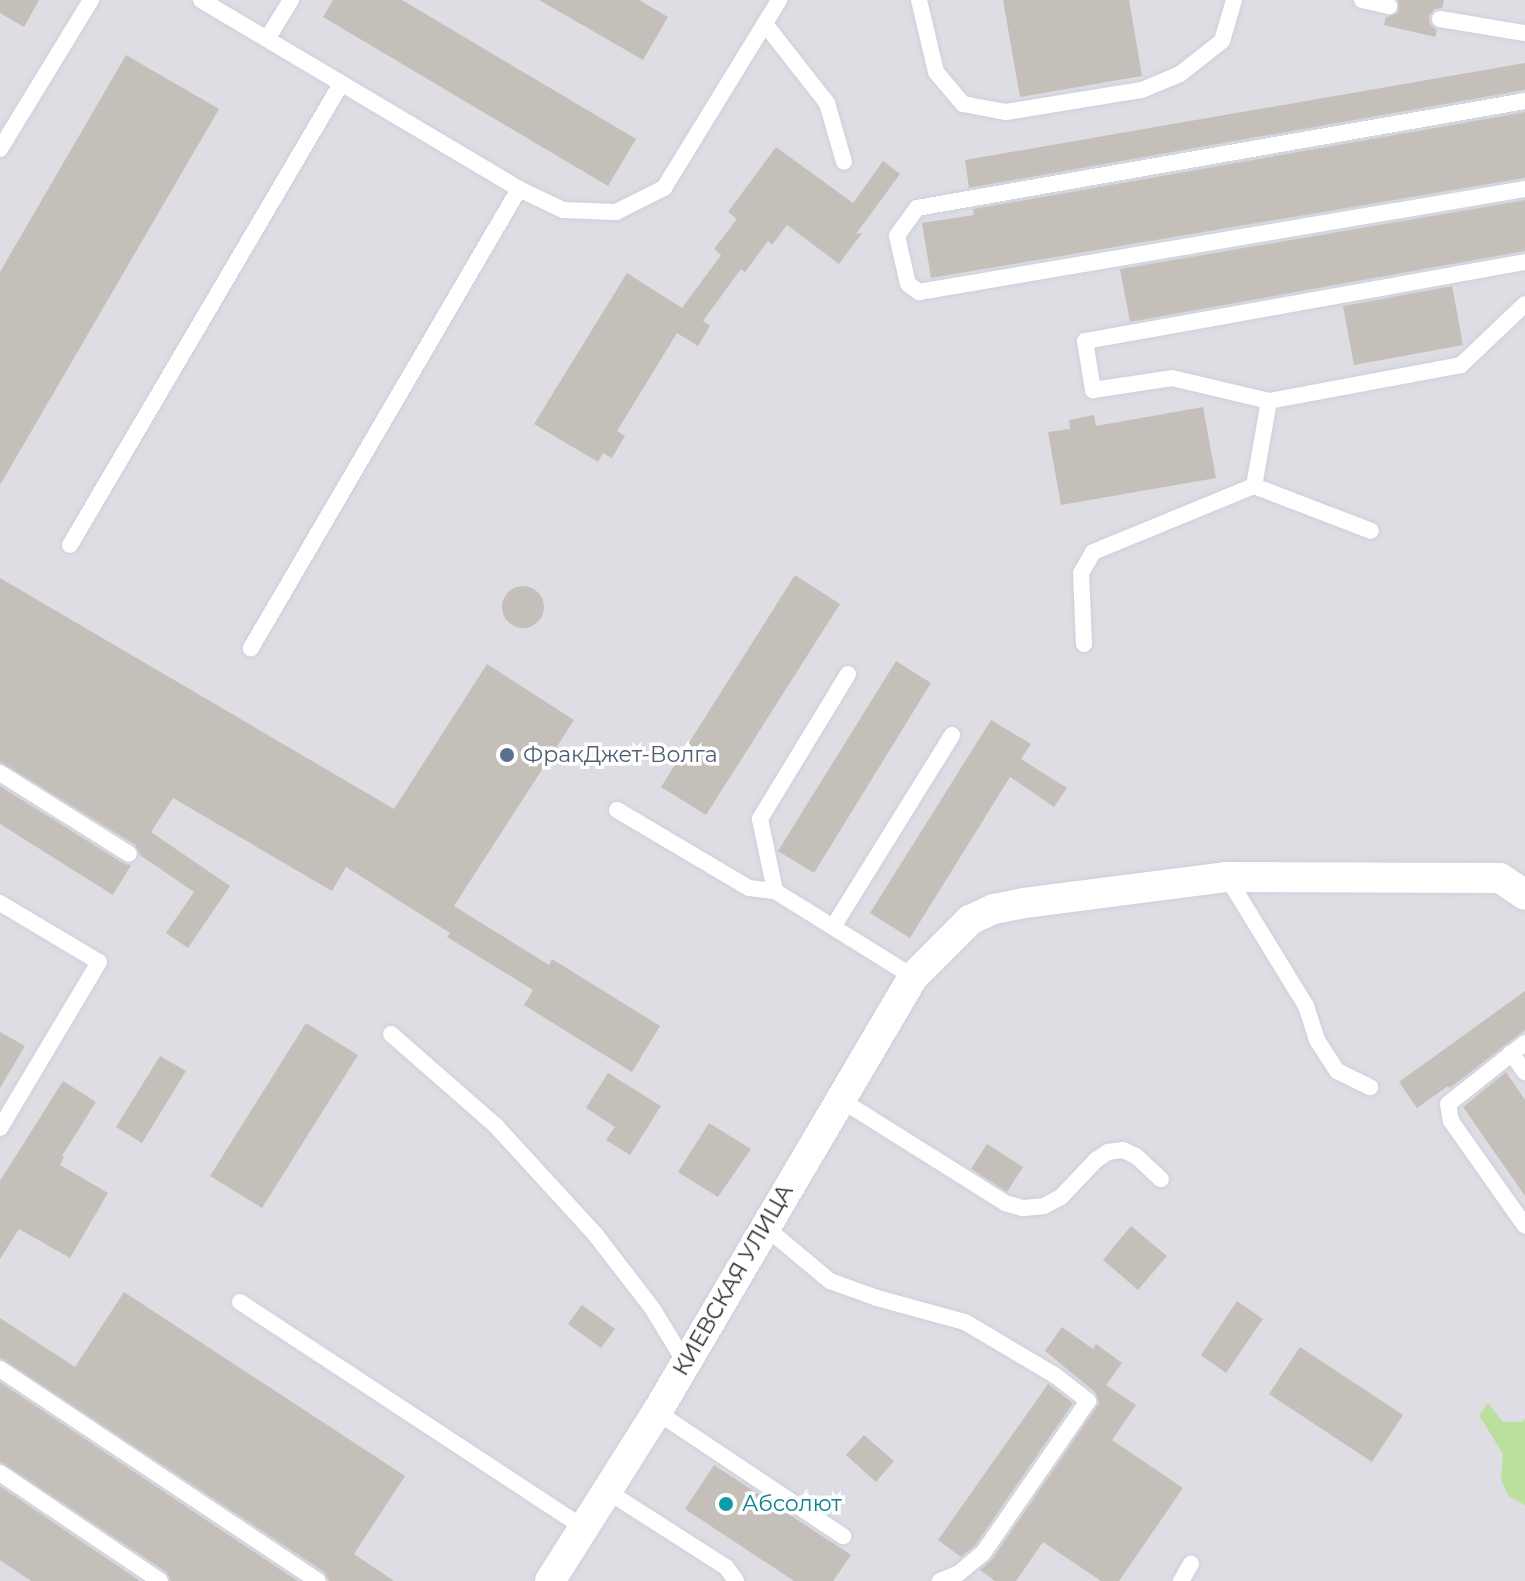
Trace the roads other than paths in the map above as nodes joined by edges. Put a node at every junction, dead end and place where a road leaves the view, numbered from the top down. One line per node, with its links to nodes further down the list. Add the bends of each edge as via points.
1 (91, 0): 15 (lane)
2 (201, 0): 12 (lane)
3 (291, 0): 12 (lane)
4 (779, 0): 10 (lane)
5 (919, 0): 6 (lane, via 936,72 963,104 1006,112 1142,90 1180,74 1222,41)
6 (1234, 0)
7 (1362, 0): 8 (lane)
8 (1389, 6)
9 (1440, 19): 11 (lane)
10 (765, 24): 16 (lane, via 827,103); 17 (lane, via 664,188 616,212 563,210)
11 (1525, 33)
12 (267, 39): 13 (lane)
13 (341, 84): 17 (lane); 24 (lane)
14 (1525, 101): 18 (lane, via 917,208 897,236 908,284 919,292)
15 (0, 149)
16 (844, 162)
17 (519, 189): 26 (lane)
18 (1525, 189)
19 (1525, 262): 21 (lane, via 1085,341 1093,390 1172,378)
20 (1525, 304): 21 (lane, via 1461,365)
21 (1269, 401): 22 (lane)
22 (1254, 486): 23 (lane); 25 (lane, via 1093,552 1081,573)
23 (1371, 531)
24 (70, 545)
25 (1084, 644)
26 (251, 648)
27 (848, 674): 33 (lane, via 760,819)
28 (952, 735): 36 (lane)
29 (0, 773): 31 (lane)
30 (617, 810): 33 (lane, via 749,888)
31 (129, 854)
32 (1227, 877): 34 (street, КИЕВСКАЯ УЛИЦА, via 1500,878); 37 (street, КИЕВСКАЯ УЛИЦА, via 994,909 970,920); 41 (lane, via 1306,1006 1317,1040 1337,1071)
33 (775, 891): 36 (lane)
34 (1524, 891)
35 (0, 903): 43 (lane, via 99,962)
36 (833, 927): 37 (lane)
37 (913, 977): 42 (street, КИЕВСКАЯ УЛИЦА)
38 (391, 1034): 48 (lane, via 496,1126 595,1234 652,1308)
39 (1518, 1048): 40 (lane); 46 (lane, via 1448,1104 1451,1121)
40 (1525, 1072)
41 (1370, 1087)
42 (841, 1100): 44 (lane, via 1005,1203 1023,1208 1061,1197 1108,1152 1123,1150 1136,1156); 45 (street, КИЕВСКАЯ УЛИЦА)
43 (0, 1128)
44 (1161, 1179)
45 (764, 1226): 48 (street, КИЕВСКАЯ УЛИЦА); 60 (lane, via 830,1281 965,1322 1088,1401 983,1553)
46 (1525, 1226)
47 (240, 1302): 53 (lane)
48 (685, 1362): 50 (street, КИЕВСКАЯ УЛИЦА)
49 (0, 1369): 57 (lane)
50 (657, 1412): 52 (street, КИЕВСКАЯ УЛИЦА); 54 (lane)
51 (0, 1473): 56 (lane)
52 (607, 1491): 53 (street, КИЕВСКАЯ УЛИЦА); 59 (lane, via 726,1567)
53 (584, 1528): 58 (street, КИЕВСКАЯ УЛИЦА)
54 (843, 1536)
55 (1191, 1564): 61 (lane)
56 (160, 1581)
57 (318, 1581)
58 (550, 1581)
59 (736, 1581)
60 (940, 1581)
61 (1181, 1581)

